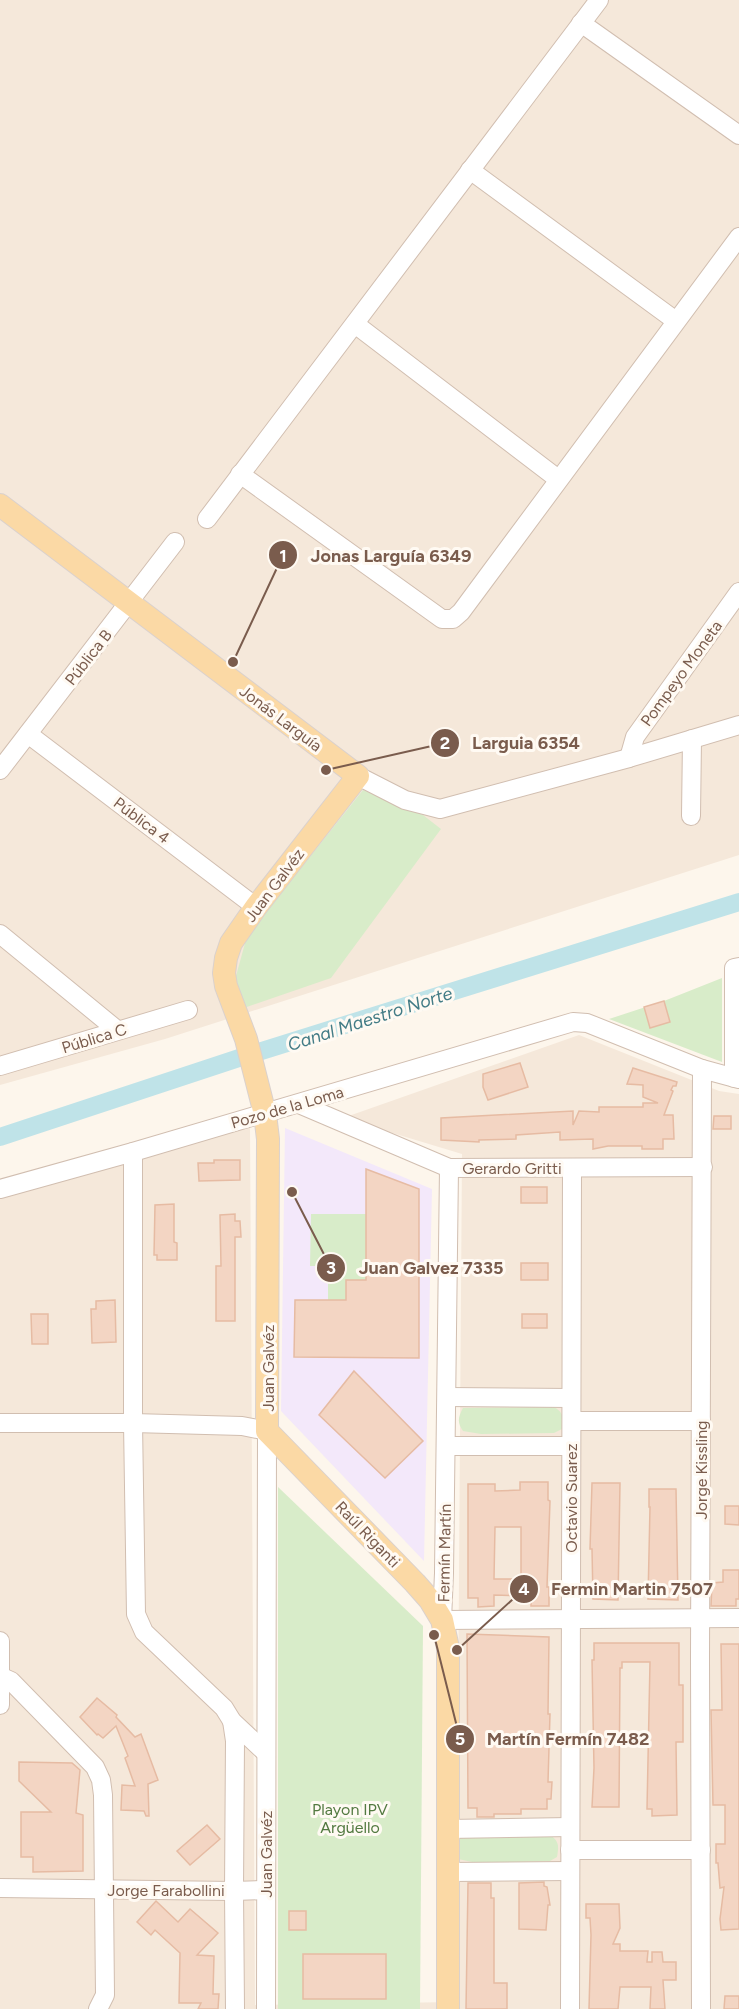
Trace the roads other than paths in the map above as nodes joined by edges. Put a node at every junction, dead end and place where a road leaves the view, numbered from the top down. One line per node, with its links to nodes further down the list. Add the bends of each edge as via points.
1 (599, 0): 2 (street)
2 (581, 23): 3 (street); 4 (street)
3 (739, 135)
4 (470, 170): 6 (street); 7 (street)
5 (739, 237): 6 (street)
6 (676, 321): 9 (street)
7 (355, 324): 8 (street); 9 (street)
8 (240, 474): 9 (street, via 442,619 453,619 461,612); 11 (street)
9 (558, 479)
10 (1, 508): 14 (main road, Jonás Larguía)
11 (207, 519)
12 (175, 542): 14 (street, Pública B)
13 (739, 592): 18 (street, Pompeyo Moneta, via 635,737)
14 (129, 603): 16 (street, Pública B); 20 (main road, Jonás Larguía)
15 (739, 725): 17 (street, Jonás Larguía)
16 (28, 734): 19 (street, Pública B); 22 (street, Pública 4)
17 (692, 739): 18 (street, Jonás Larguía); 21 (street)
18 (628, 758): 20 (street, Jonás Larguía, via 440,809 405,800)
19 (0, 770)
20 (358, 776): 22 (main road, Juan Galvéz)
21 (691, 816)
22 (256, 907): 31 (main road, Juan Galvéz, via 231,943 224,973)
23 (0, 934): 26 (street)
24 (737, 967): 29 (street)
25 (188, 1010): 26 (street, Pública C)
26 (117, 1030): 27 (street, Pública C)
27 (0, 1066)
28 (702, 1069): 29 (street); 30 (street, Pozo de la Loma, via 587,1023 573,1022); 33 (street, Jorge Kissling)
29 (736, 1079)
30 (299, 1104): 31 (street, Pozo de la Loma); 34 (street, Gerardo Gritti)
31 (265, 1113): 32 (street, Pozo de la Loma); 43 (main road, Juan Galvéz)
32 (133, 1152): 36 (street, Pozo de la Loma); 42 (street)
33 (703, 1167): 35 (street, Gerardo Gritti); 40 (street, Jorge Kissling)
34 (449, 1168): 35 (street, Gerardo Gritti); 37 (street, Fermín Martín)
35 (572, 1168): 38 (street, Octavio Suarez)
36 (0, 1189)
37 (447, 1397): 38 (street); 44 (street, Fermín Martín)
38 (571, 1398): 39 (street, Octavio Suarez)
39 (572, 1420): 40 (street); 45 (street, Octavio Suarez)
40 (701, 1420): 47 (street, Jorge Kissling)
41 (0, 1423): 42 (street)
42 (133, 1423): 43 (street, via 242,1425); 53 (street, via 136,1614 144,1632 224,1708)
43 (267, 1431): 49 (main road, Raúl Riganti, via 416,1583); 54 (street, Juan Galvéz)
44 (446, 1446): 45 (street); 49 (street, Fermín Martín)
45 (571, 1446): 46 (street, Octavio Suarez)
46 (570, 1618): 47 (street); 49 (street); 55 (street, Octavio Suarez)
47 (701, 1618): 48 (street); 58 (street, Jorge Kissling)
48 (739, 1618)
49 (442, 1620): 56 (main road, Fermín Martín, via 448,1648)
50 (0, 1641): 51 (street)
51 (0, 1676): 52 (street); 62 (street, via 11,1681 95,1767 103,1795)
52 (0, 1705)
53 (232, 1721): 54 (street); 64 (street, Jorge Farabollini, via 236,1740)
54 (266, 1754): 63 (street, Juan Galvéz)
55 (570, 1827): 56 (street); 57 (street, Octavio Suarez)
56 (448, 1829): 60 (main road, Fermín Martín)
57 (570, 1850): 58 (street); 59 (street, Octavio Suarez)
58 (701, 1850): 70 (street, Jorge Kissling)
59 (570, 1871): 60 (street); 69 (street, Octavio Suarez)
60 (449, 1872): 68 (main road, Fermín Martín)
61 (0, 1888): 62 (street, Jorge Farabollini)
62 (105, 1890): 64 (street, Jorge Farabollini); 65 (street, via 105,1995)
63 (266, 1890): 64 (street); 67 (street, Juan Galvéz)
64 (234, 1891): 66 (street)
65 (98, 2009)
66 (235, 2009)
67 (266, 2009)
68 (448, 2009)
69 (570, 2009)
70 (702, 2009)

